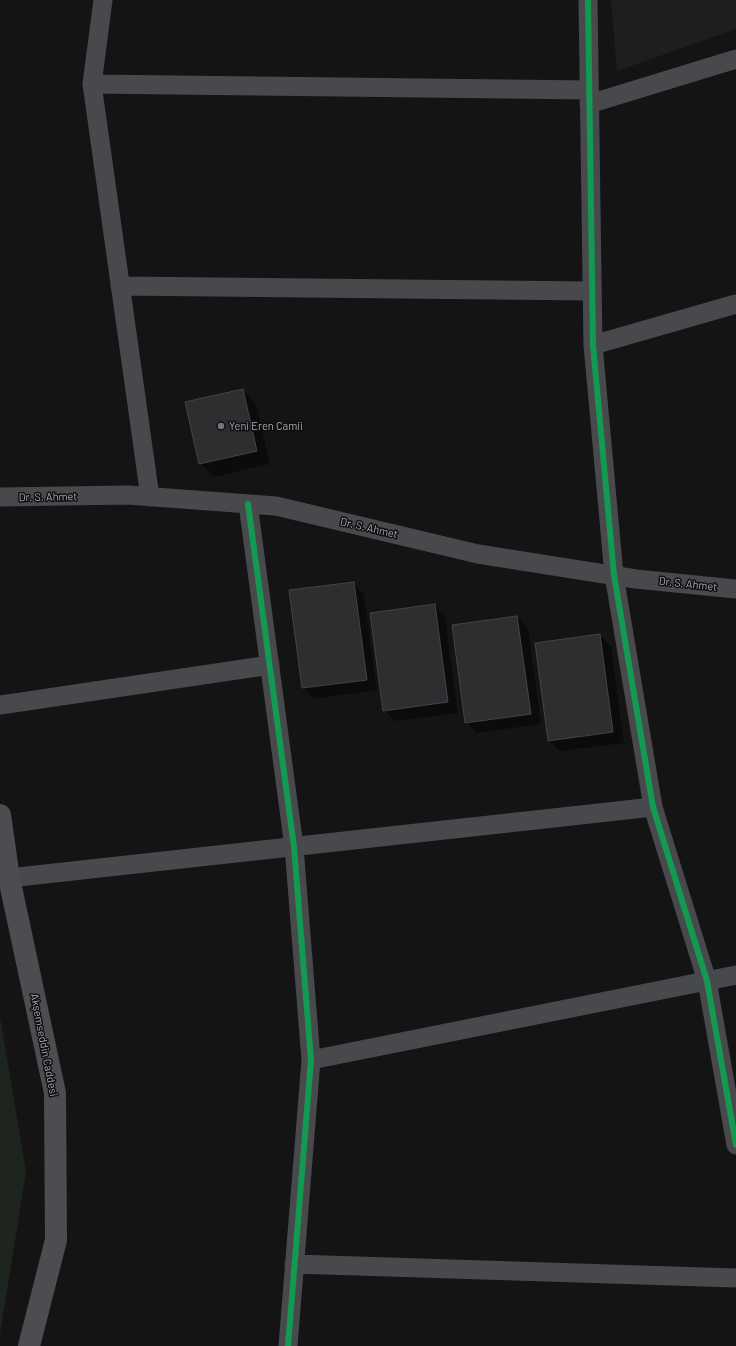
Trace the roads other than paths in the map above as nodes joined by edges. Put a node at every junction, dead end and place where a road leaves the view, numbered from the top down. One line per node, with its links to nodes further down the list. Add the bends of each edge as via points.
1 (103, 0): 4 (street)
2 (588, 0): 5 (street)
3 (736, 60): 5 (street)
4 (92, 84): 5 (street); 6 (street)
5 (589, 97): 7 (street)
6 (120, 286): 7 (street); 11 (street)
7 (591, 291): 9 (street)
8 (736, 304): 9 (street)
9 (593, 345): 13 (street)
10 (0, 497): 11 (street, Dr. S. Ahmet)
11 (150, 497): 12 (street, Dr. S. Ahmet)
12 (248, 504): 13 (street, Dr. S. Ahmet, via 276,506 478,554); 15 (street)
13 (614, 576): 14 (street, Dr. S. Ahmet); 17 (street)
14 (736, 589)
15 (270, 665): 16 (street); 19 (street)
16 (0, 705)
17 (653, 807): 19 (street); 22 (street)
18 (0, 815): 20 (street, Akşemseddin Caddesi)
19 (294, 847): 20 (street); 23 (street)
20 (9, 878): 27 (street, Akşemseddin Caddesi, via 55,1093 56,1240)
21 (736, 975): 22 (street)
22 (707, 981): 23 (street); 24 (street)
23 (311, 1060): 25 (street)
24 (736, 1145)
25 (294, 1264): 26 (street); 28 (street)
26 (736, 1278)
27 (29, 1346)
28 (288, 1346)

